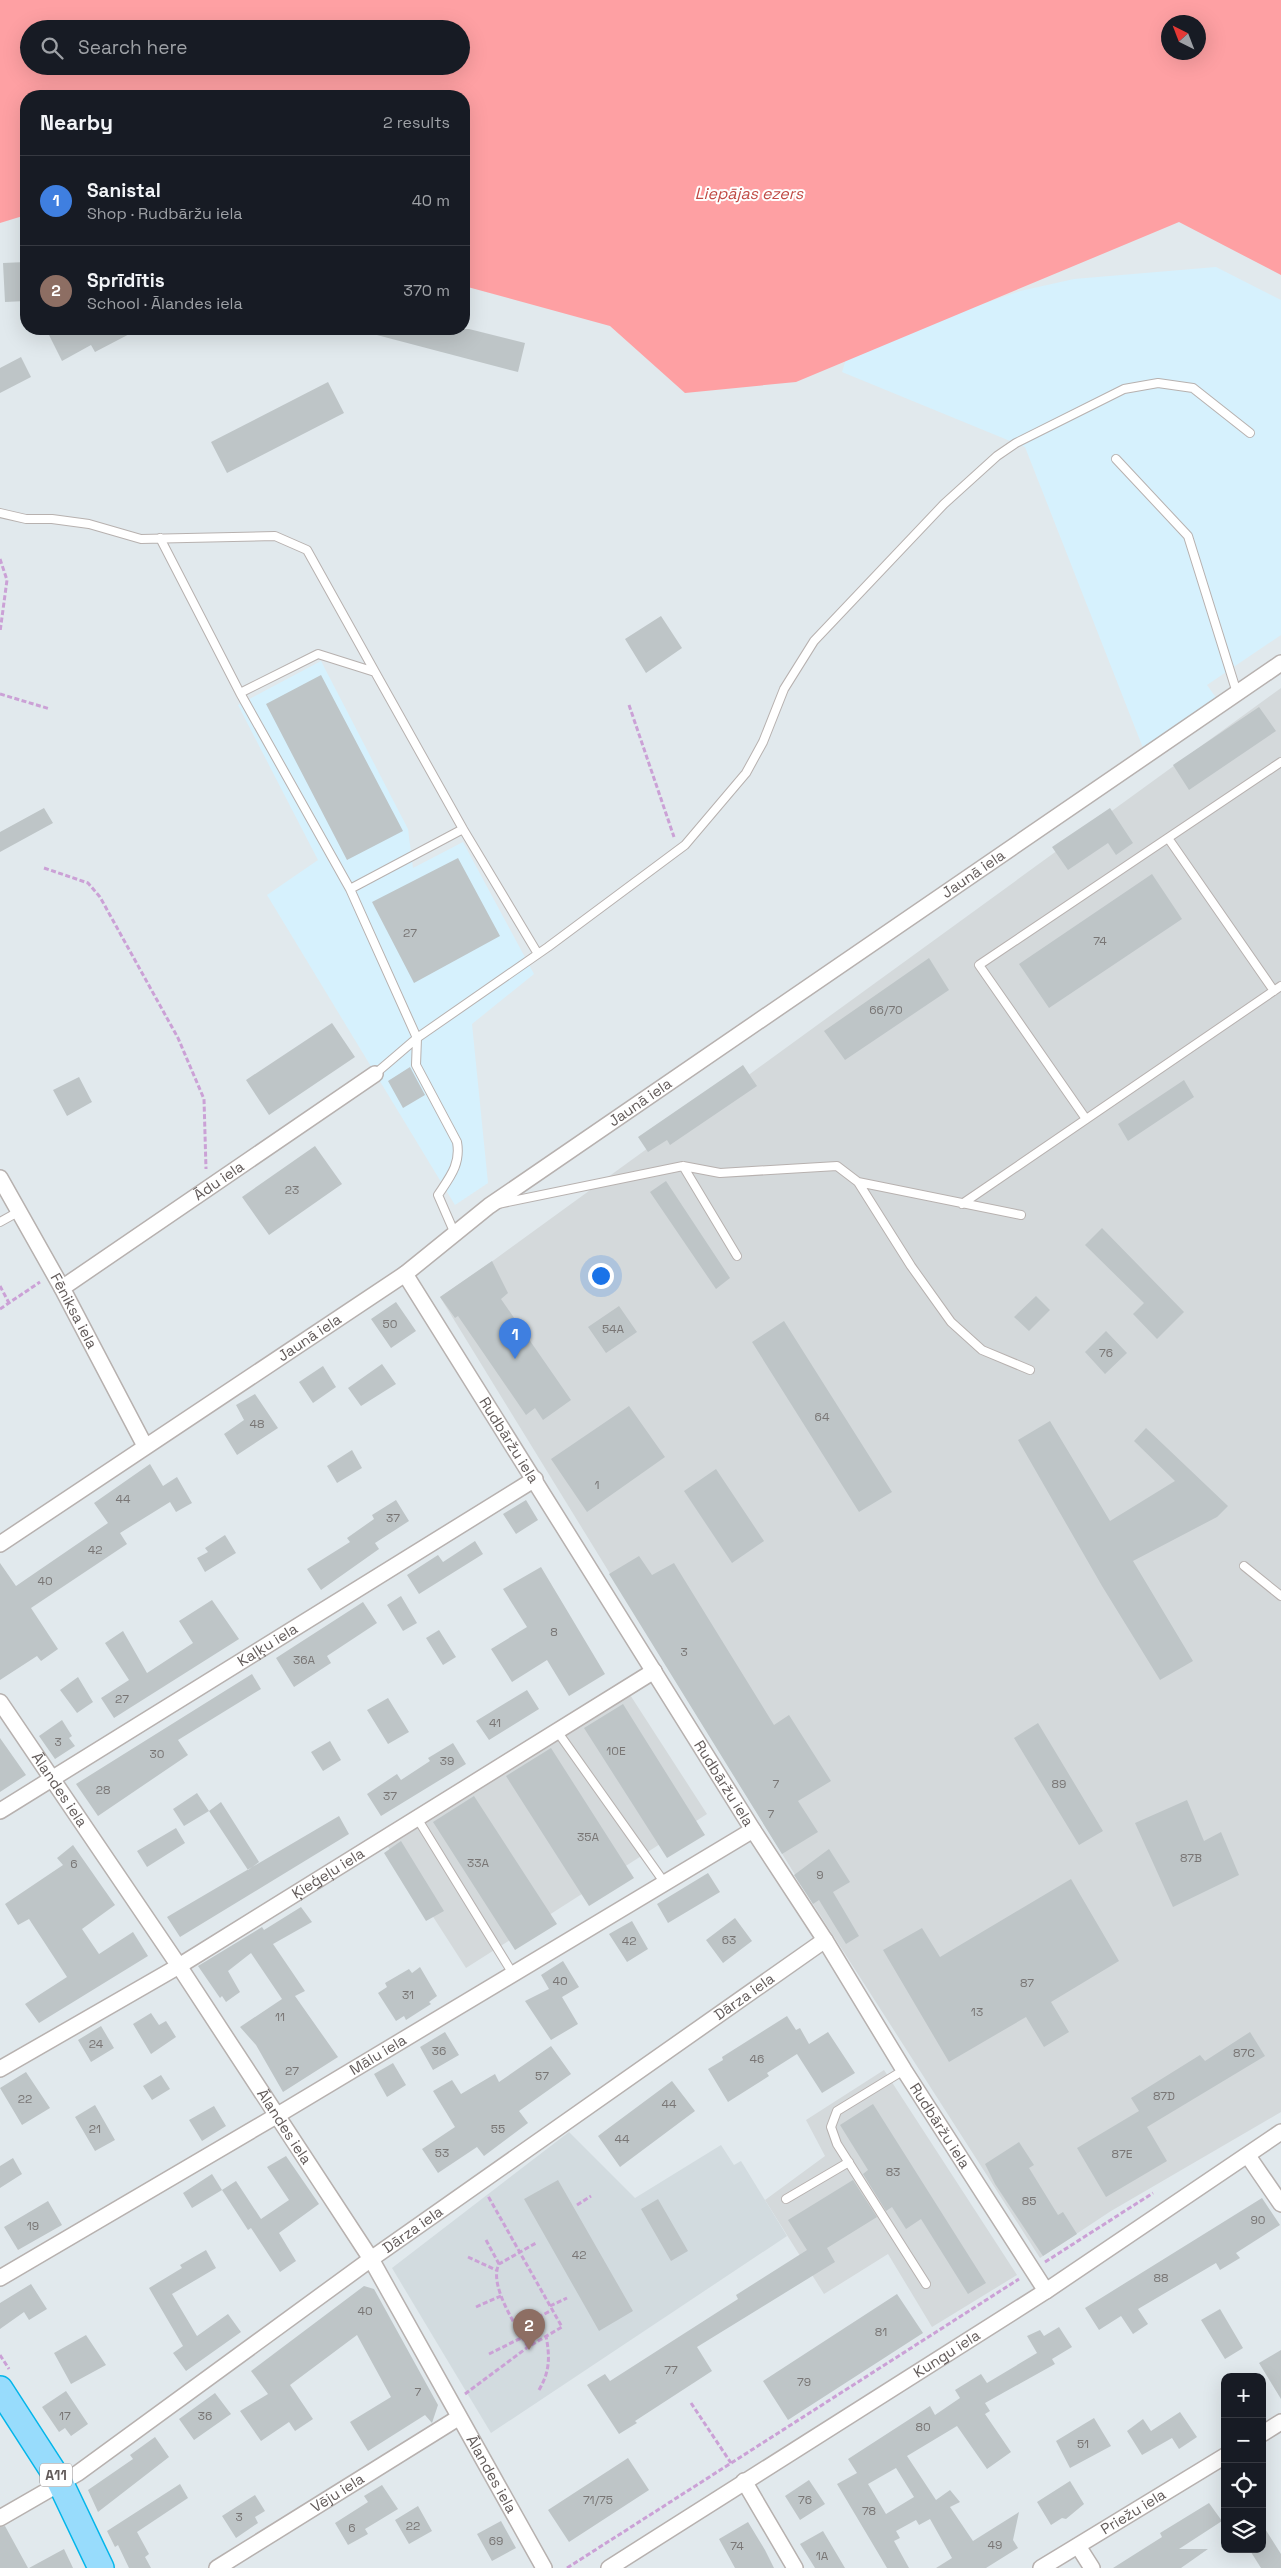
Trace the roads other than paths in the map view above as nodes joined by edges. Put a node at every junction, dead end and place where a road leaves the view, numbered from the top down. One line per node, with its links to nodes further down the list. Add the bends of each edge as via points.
1 (1250, 433): 13 (lane, via 1193,388 1158,383 1124,389 1016,443 997,456 944,504 814,641 784,689 764,742 746,773 714,813 679,849)
2 (1116, 459): 8 (lane, via 1188,536)
3 (0, 513): 4 (lane, via 26,519 89,524 141,539)
4 (160, 538): 6 (lane, via 275,536 307,550); 7 (lane)
5 (1281, 664): 8 (street, Jaunā iela)
6 (375, 672): 7 (lane, via 318,654); 10 (lane)
7 (240, 693): 12 (lane)
8 (1237, 693): 23 (street, Jaunā iela)
9 (1281, 762): 11 (lane)
10 (463, 829): 12 (lane); 13 (lane)
11 (1168, 838): 15 (lane); 18 (lane, via 979,965)
12 (350, 889): 16 (lane)
13 (538, 954): 16 (lane)
14 (1281, 986): 15 (lane)
15 (1274, 991): 18 (lane)
16 (417, 1038): 17 (lane); 27 (lane, via 416,1065 457,1142 460,1156 453,1174 438,1195)
17 (375, 1074): 30 (street, Ādu iela)
18 (1086, 1120): 22 (lane)
19 (683, 1166): 21 (lane, via 720,1172 837,1166); 23 (lane); 28 (lane)
20 (0, 1178): 24 (street, Fēniksa iela)
21 (858, 1182): 22 (lane); 31 (lane, via 911,1266 952,1322 982,1350)
22 (962, 1204): 25 (lane)
23 (489, 1206): 27 (street, Jaunā iela)
24 (18, 1212): 26 (lane); 30 (street, Fēniksa iela)
25 (1021, 1216)
26 (0, 1222)
27 (455, 1234): 29 (street, Jaunā iela)
28 (737, 1256)
29 (405, 1274): 32 (street, Jaunā iela); 33 (street, Rudbāržu iela)
30 (62, 1288): 32 (street, Fēniksa iela)
31 (1030, 1370)
32 (145, 1446): 34 (street, Jaunā iela)
33 (535, 1479): 37 (street, Rudbāržu iela); 40 (street, Kaļķu iela)
34 (0, 1544)
35 (1244, 1566): 36 (lane)
36 (1281, 1596)
37 (654, 1671): 39 (street, Ķieģeļu iela); 43 (street, Rudbāržu iela)
38 (0, 1702): 40 (street, Ālandes iela)
39 (556, 1732): 42 (street, Ķieģeļu iela); 44 (lane)
40 (50, 1779): 41 (street, Kaļķu iela); 46 (street, Ālandes iela)
41 (0, 1811)
42 (417, 1818): 46 (street, Ķieģeļu iela); 47 (lane)
43 (753, 1830): 44 (street, Mālu iela); 45 (street, Rudbāržu iela)
44 (664, 1882): 47 (street, Mālu iela)
45 (826, 1940): 49 (street, Rudbāržu iela); 56 (street, Dārza iela)
46 (179, 1966): 48 (street, Ķieģeļu iela); 50 (street, Ālandes iela)
47 (513, 1974): 50 (street, Mālu iela)
48 (0, 2069)
49 (904, 2070): 53 (lane, via 837,2111 831,2127); 59 (street, Rudbāržu iela)
50 (276, 2116): 56 (street, Ālandes iela); 57 (street, Mālu iela)
51 (1281, 2132): 52 (street, Kungu iela)
52 (1248, 2156): 55 (street); 59 (street, Kungu iela)
53 (849, 2162): 54 (lane); 58 (lane)
54 (786, 2199)
55 (1281, 2204)
56 (371, 2259): 61 (street, Ālandes iela); 66 (street, Dārza iela, via 78,2473)
57 (0, 2278)
58 (926, 2284)
59 (1046, 2291): 65 (street, Kungu iela)
60 (0, 2388): 66 (highway, A11)
61 (458, 2418): 70 (street, Vēju iela); 71 (street, Ālandes iela)
62 (1281, 2422): 63 (street)
63 (1266, 2431)
64 (1221, 2458): 68 (street, Priežu iela)
65 (744, 2481): 72 (street, Kungu iela); 73 (street)
66 (60, 2482): 67 (street, Dārza iela); 69 (highway, A11)
67 (0, 2518)
68 (1078, 2546): 74 (street, Priežu iela); 75 (street)
69 (101, 2568)
70 (217, 2568)
71 (544, 2568)
72 (609, 2568)
73 (795, 2568)
74 (1041, 2568)
75 (1092, 2568)

